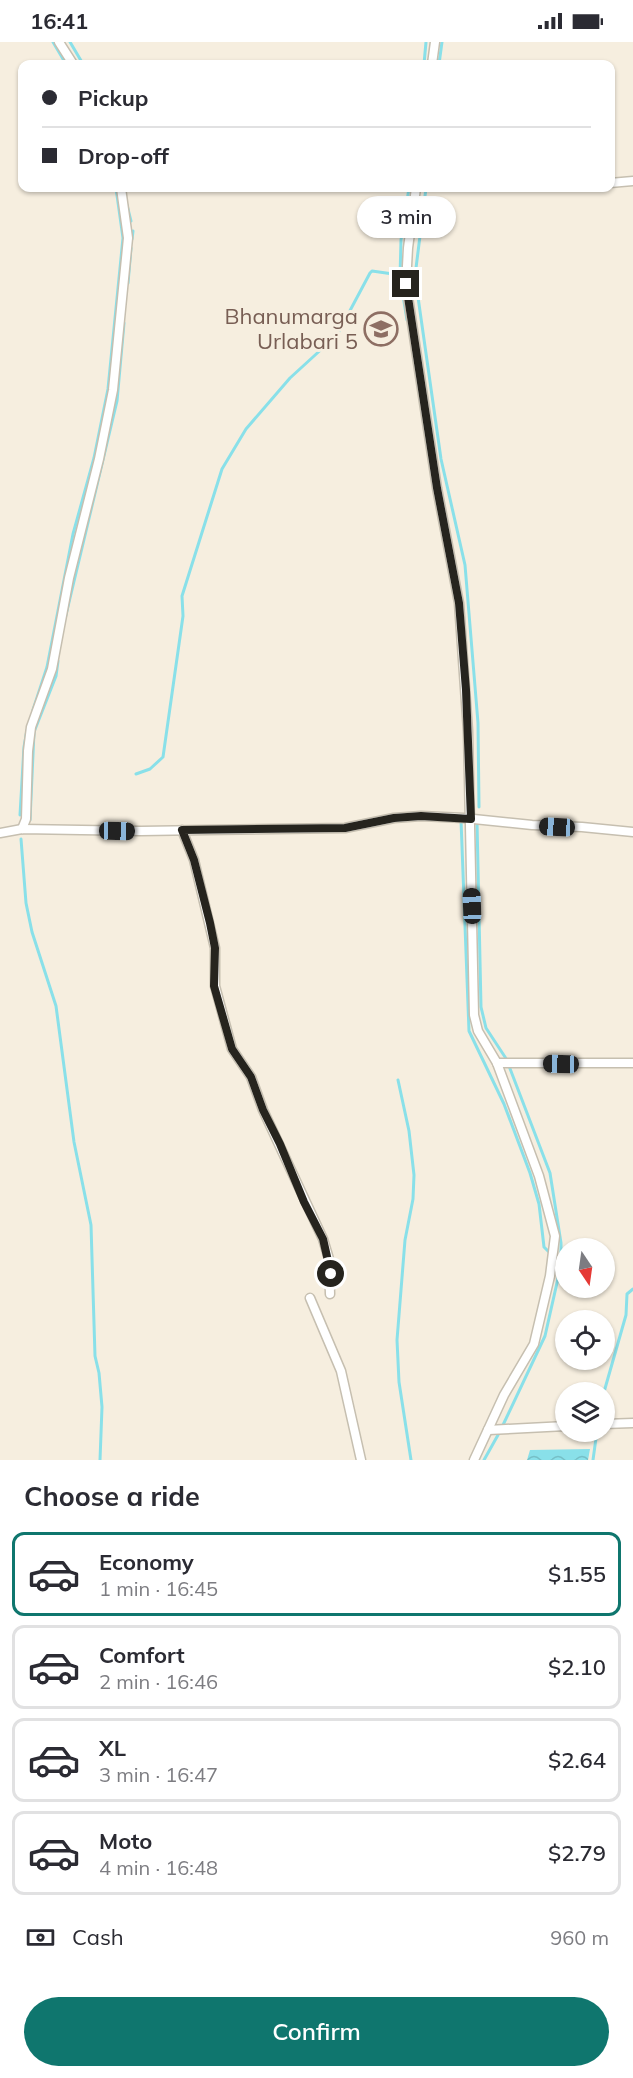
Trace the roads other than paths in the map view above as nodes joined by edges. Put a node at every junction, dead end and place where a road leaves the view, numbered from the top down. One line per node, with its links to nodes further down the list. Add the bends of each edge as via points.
1 (59, 42): 3 (street)
2 (435, 42): 4 (street)
3 (71, 60)
4 (433, 60)
5 (633, 181): 6 (street)
6 (615, 183)
7 (122, 192): 10 (street, via 128,238 113,390 52,669 31,727 27,819)
8 (415, 192): 9 (street, via 406,284 459,603)
9 (471, 819): 11 (street, via 421,816 345,828); 12 (street); 14 (street, via 474,1015 478,1031)
10 (22, 829): 11 (street); 13 (street)
11 (182, 830): 16 (street, via 194,860 214,942 214,986 232,1049 251,1077 323,1239 329,1259)
12 (633, 832)
13 (0, 833)
14 (497, 1063): 15 (street); 21 (street, via 539,1176 555,1236 534,1344)
15 (633, 1064)
16 (330, 1294)
17 (310, 1298): 22 (street, via 343,1377)
18 (633, 1423): 19 (street)
19 (615, 1424)
20 (555, 1427): 21 (street)
21 (488, 1430): 23 (street)
22 (361, 1460)
23 (474, 1460)

